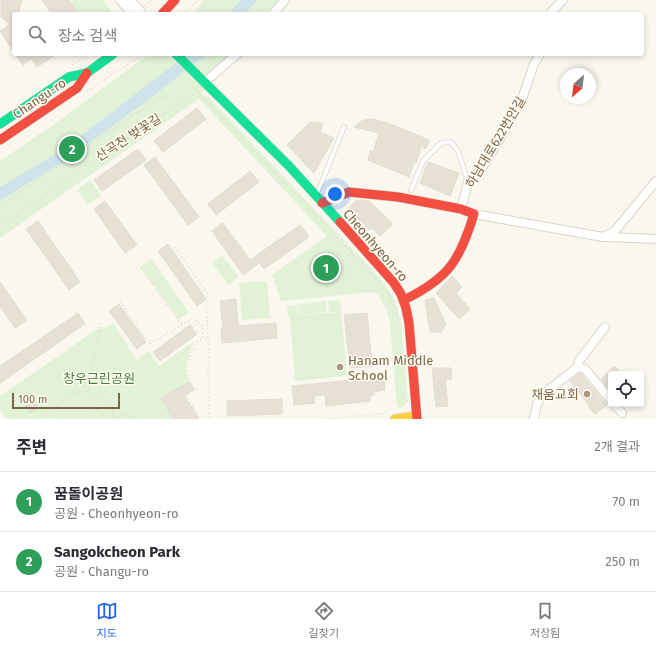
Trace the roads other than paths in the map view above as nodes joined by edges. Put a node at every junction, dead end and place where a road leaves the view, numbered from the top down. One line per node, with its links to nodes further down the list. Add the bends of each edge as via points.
1 (120, 0): 6 (street)
2 (130, 0): 7 (street)
3 (175, 0): 8 (main road)
4 (285, 0): 9 (street)
5 (563, 0): 10 (street)
6 (131, 12)
7 (141, 12)
8 (164, 12)
9 (275, 12)
10 (551, 12)
11 (110, 56): 15 (main road, Changu-ro)
12 (178, 56): 16 (main road, Cheonhyeon-ro)
13 (235, 56): 16 (street)
14 (539, 56): 21 (street, 하남대로622번안길, via 523,96 499,140 481,170)
15 (87, 73): 17 (main road, Changu-ro, via 69,77); 19 (main road, Changu-ro, via 77,88)
16 (204, 83): 23 (main road, Cheonhyeon-ro)
17 (0, 124)
18 (344, 127): 23 (lane)
19 (0, 140)
20 (656, 181): 26 (street, via 614,232)
21 (468, 182): 22 (lane, via 458,151 452,142 441,143 423,161); 24 (street, 하남대로622번안길)
22 (411, 190)
23 (319, 199): 24 (main road, via 349,192 398,197); 28 (main road, Cheonhyeon-ro, via 387,274)
24 (461, 209): 25 (main road)
25 (474, 214): 26 (street); 28 (main road, via 460,253 446,271 421,292)
26 (603, 237): 27 (street)
27 (656, 239)
28 (404, 300): 35 (main road, Cheonhyeon-ro, via 409,323)
29 (605, 327): 30 (street, via 579,361)
30 (578, 367): 31 (street, via 584,369); 36 (street, via 542,395 536,404)
31 (608, 397)
32 (617, 407): 33 (street)
33 (622, 413)
34 (393, 416): 35 (main road)
35 (416, 417)
36 (534, 419)

